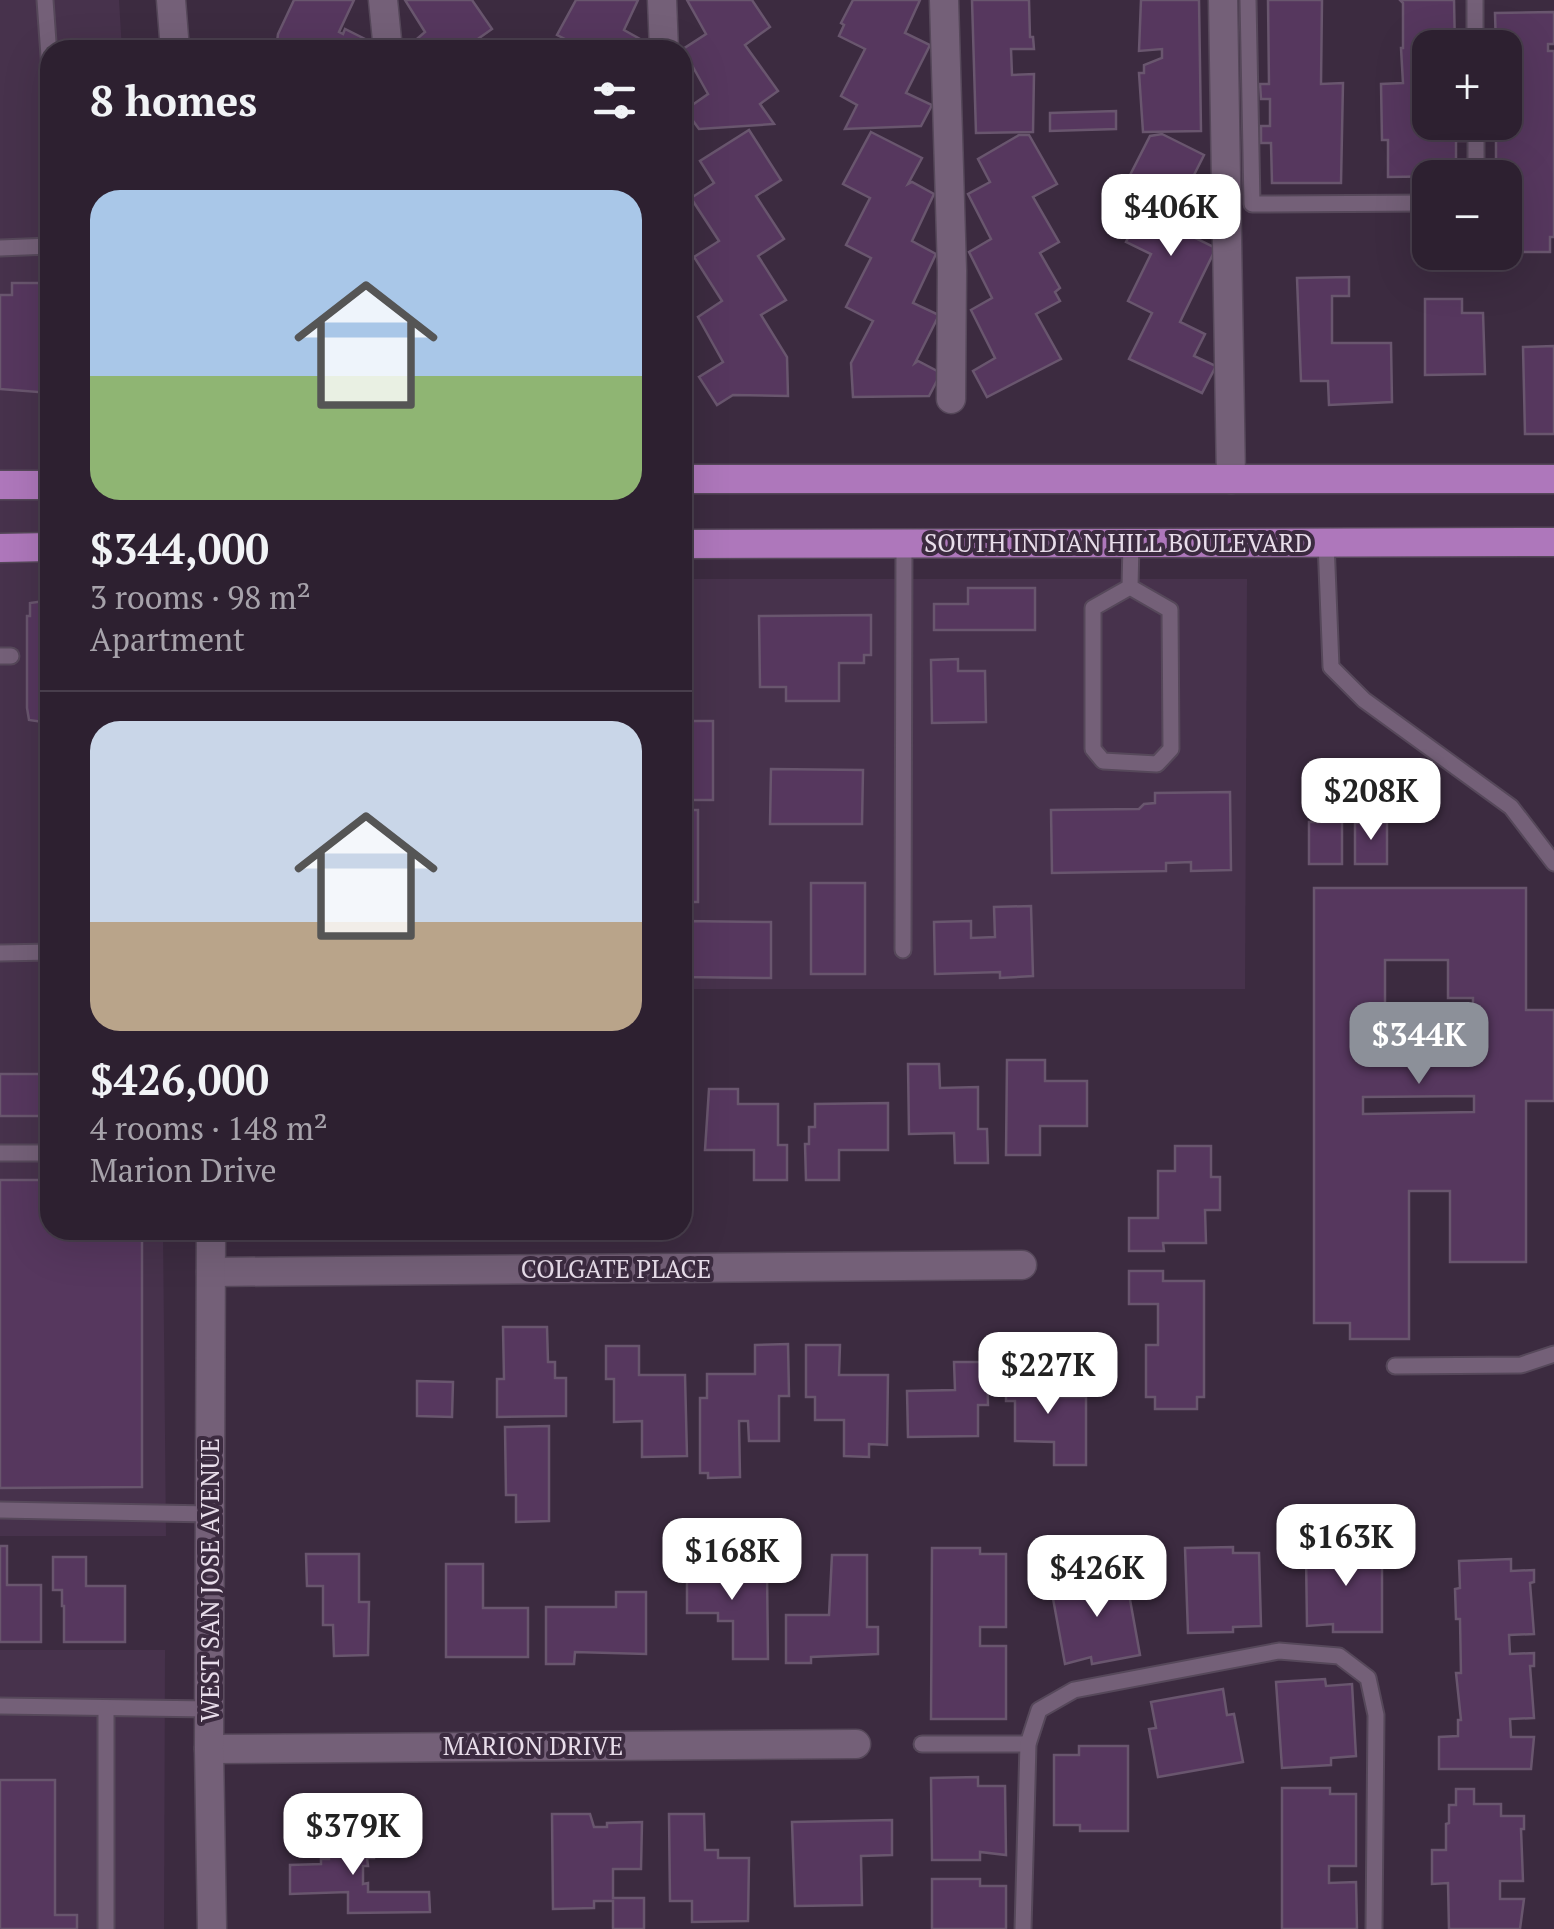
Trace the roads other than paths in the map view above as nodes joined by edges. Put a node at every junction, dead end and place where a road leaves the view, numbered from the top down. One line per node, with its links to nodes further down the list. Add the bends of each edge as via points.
1 (45, 0): 10 (lane)
2 (172, 0): 11 (street)
3 (383, 0): 12 (street)
4 (662, 0): 13 (street)
5 (944, 0): 17 (street)
6 (1223, 0): 19 (street)
7 (1248, 0): 14 (lane, via 1252,204)
8 (1474, 0): 9 (lane)
9 (1475, 30)
10 (48, 40)
11 (174, 40)
12 (387, 40)
13 (664, 40)
14 (1412, 203)
15 (40, 246): 16 (lane)
16 (0, 248)
17 (951, 400)
18 (692, 478): 19 (main road)
19 (1231, 479): 20 (main road)
20 (1554, 479)
21 (0, 485): 22 (main road)
22 (40, 485)
23 (1326, 542): 24 (main road, SOUTH INDIAN HILL BOULEVARD); 26 (main road, SOUTH INDIAN HILL BOULEVARD); 31 (lane, via 1331,667 1364,700 1511,807)
24 (1554, 542)
25 (904, 543): 26 (main road, SOUTH INDIAN HILL BOULEVARD); 27 (main road, SOUTH INDIAN HILL BOULEVARD); 32 (lane)
26 (1131, 543): 30 (lane)
27 (692, 544)
28 (40, 547): 29 (main road)
29 (0, 548)
30 (1130, 588): 30 (lane, via 1094,608 1094,749 1103,762 1157,764 1171,749 1170,610)
31 (1554, 863)
32 (903, 950)
33 (0, 952): 34 (lane)
34 (40, 952)
35 (0, 1152): 36 (lane)
36 (40, 1152)
37 (211, 1240): 39 (street, WEST SAN JOSE AVENUE)
38 (1022, 1266): 39 (street, COLGATE PLACE)
39 (211, 1272): 43 (street, WEST SAN JOSE AVENUE)
40 (1554, 1354): 41 (lane, via 1521,1365)
41 (1394, 1366)
42 (0, 1510): 43 (lane)
43 (210, 1514): 46 (street, WEST SAN JOSE AVENUE)
44 (0, 1706): 45 (lane)
45 (106, 1708): 46 (lane); 51 (lane)
46 (210, 1709): 50 (street, WEST SAN JOSE AVENUE)
47 (856, 1744): 50 (street, MARION DRIVE)
48 (922, 1744): 49 (lane)
49 (1028, 1744): 53 (lane); 54 (lane, via 1039,1710 1074,1690 1279,1651 1339,1656 1368,1678 1376,1715)
50 (209, 1749): 52 (street, WEST SAN JOSE AVENUE)
51 (106, 1929)
52 (212, 1929)
53 (1023, 1929)
54 (1374, 1929)

